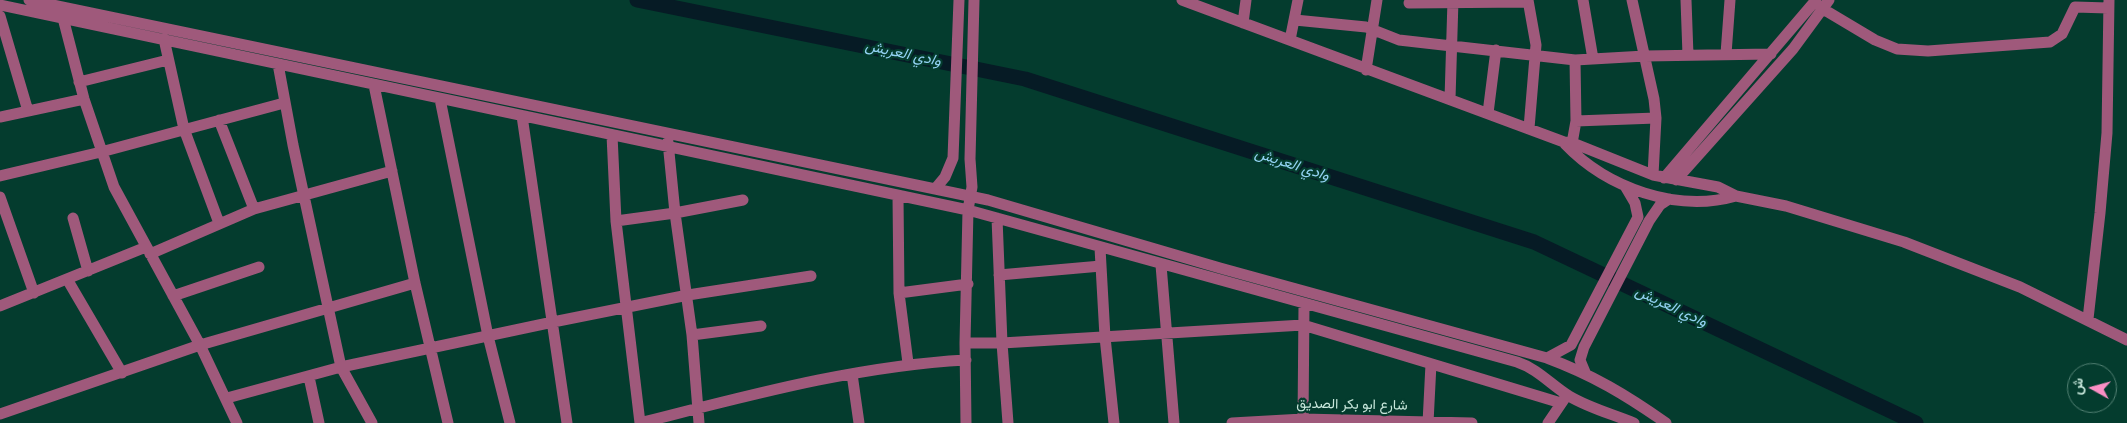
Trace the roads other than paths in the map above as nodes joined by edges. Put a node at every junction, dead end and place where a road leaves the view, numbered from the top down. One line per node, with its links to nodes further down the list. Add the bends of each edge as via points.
1 (28, 0): 54 (street)
2 (959, 0): 64 (street, via 952,158 945,177)
3 (974, 0): 69 (street)
4 (1246, 0): 21 (street)
5 (1298, 0): 20 (street)
6 (1377, 0): 22 (street)
7 (1582, 0): 34 (street)
8 (1632, 0): 33 (street)
9 (1686, 0): 31 (street)
10 (1730, 0): 29 (street)
11 (1187, 1): 21 (street)
12 (1528, 1): 13 (street); 32 (street, via 1535,35)
13 (1454, 2): 15 (street); 26 (street)
14 (1822, 3): 16 (street, via 1891,48 1928,51 2050,42 2062,34 2074,8); 25 (street); 27 (street)
15 (1409, 4)
16 (2108, 4): 98 (street, via 2106,141)
17 (0, 5): 19 (street)
18 (0, 16): 45 (street)
19 (63, 18): 23 (street); 39 (street)
20 (1295, 20): 22 (street); 24 (street)
21 (1243, 23): 24 (street)
22 (1373, 29): 26 (street, via 1393,39); 38 (street)
23 (164, 39): 35 (street); 37 (street)
24 (1290, 40): 38 (street)
25 (1782, 42): 27 (street); 30 (street)
26 (1452, 47): 28 (street); 43 (street)
27 (1793, 49): 62 (street)
28 (1496, 50): 32 (street); 46 (street)
29 (1726, 54): 30 (street); 31 (street)
30 (1771, 54): 61 (street)
31 (1688, 55): 33 (street)
32 (1535, 56): 36 (street); 52 (street)
33 (1645, 56): 34 (street); 49 (street)
34 (1592, 59): 36 (street)
35 (168, 60): 39 (street); 53 (street)
36 (1575, 60): 51 (street)
37 (278, 64): 40 (street); 44 (street)
38 (1366, 70): 43 (street)
39 (79, 82): 41 (street)
40 (374, 85): 42 (street); 59 (street)
41 (84, 99): 45 (street); 58 (street)
42 (440, 99): 47 (street); 104 (street)
43 (1450, 100): 46 (street)
44 (284, 102): 50 (street); 65 (street)
45 (28, 111): 48 (street)
46 (1488, 113): 52 (street)
47 (522, 116): 55 (street); 99 (street)
48 (0, 117)
49 (1656, 118): 51 (street); 61 (street)
50 (219, 120): 53 (street); 72 (street)
51 (1576, 121): 56 (street)
52 (1529, 128): 56 (street)
53 (184, 130): 58 (street); 78 (street)
54 (668, 134): 57 (street); 64 (street)
55 (612, 135): 57 (street); 77 (street)
56 (1569, 145): 61 (street); 63 (street)
57 (668, 147): 66 (street); 74 (street)
58 (100, 152): 60 (street); 80 (street, via 114,187)
59 (392, 171): 65 (street); 88 (street)
60 (0, 176)
61 (1658, 177): 62 (street)
62 (1676, 180): 67 (street, via 1718,188)
63 (1625, 186): 70 (street); 111 (street, via 1635,203 1638,217 1575,338 1570,345)
64 (935, 189): 69 (street)
65 (304, 195): 72 (street); 97 (street)
66 (898, 196): 73 (street); 91 (street)
67 (1736, 196): 70 (street, via 1711,200); 98 (street, via 1786,206 1904,242 2020,287)
68 (0, 197): 90 (street)
69 (971, 197): 73 (street); 111 (street)
70 (1669, 199): 116 (street, via 1660,204 1649,221 1586,343 1580,360)
71 (744, 200): 74 (street)
72 (254, 210): 78 (street)
73 (968, 210): 76 (street); 89 (street)
74 (675, 213): 77 (street); 92 (street)
75 (73, 218): 84 (street)
76 (997, 218): 79 (street); 85 (street)
77 (616, 221): 96 (street)
78 (219, 223): 80 (street)
79 (1100, 248): 81 (street); 82 (street)
80 (148, 251): 84 (street); 93 (street)
81 (1161, 265): 95 (street); 102 (street)
82 (1101, 266): 85 (street); 105 (street)
83 (259, 267): 93 (street)
84 (88, 271): 87 (street)
85 (999, 275): 108 (street)
86 (811, 276): 92 (street)
87 (67, 279): 90 (street); 117 (street)
88 (415, 283): 97 (street); 110 (street)
89 (968, 284): 91 (street); 107 (street)
90 (34, 293): 94 (street)
91 (900, 293): 113 (street)
92 (688, 294): 96 (street); 103 (street)
93 (173, 296): 109 (street)
94 (2, 302)
95 (1304, 304): 100 (street); 121 (street, via 1530,367)
96 (625, 308): 99 (street); 133 (street)
97 (328, 310): 109 (street); 115 (street)
98 (2088, 319): 106 (street)
99 (553, 322): 104 (street); 132 (street)
100 (1304, 325): 102 (street); 114 (street); 125 (street)
101 (761, 326): 103 (street)
102 (1167, 334): 105 (street); 139 (street)
103 (692, 335): 122 (street)
104 (488, 336): 110 (street); 131 (street)
105 (1105, 337): 108 (street); 138 (street)
106 (2127, 340)
107 (965, 343): 108 (street); 112 (street)
108 (1002, 343): 137 (street)
109 (200, 345): 117 (street); 120 (street)
110 (431, 349): 115 (street); 130 (street)
111 (1548, 358): 116 (street)
112 (966, 360): 113 (street); 136 (street)
113 (908, 363): 118 (street)
114 (1431, 364): 121 (street); 126 (street)
115 (342, 367): 119 (street); 129 (street)
116 (1585, 372): 124 (street)
117 (122, 374): 123 (street)
118 (852, 374): 122 (street); 135 (street)
119 (309, 377): 120 (street); 128 (street)
120 (227, 398): 127 (street)
121 (1564, 399): 142 (street); 143 (street)
122 (697, 409): 133 (street); 134 (street)
123 (0, 414)
124 (1649, 418): 144 (street)
125 (1303, 421): 126 (street, شارع ابو بكر الصديق); 140 (street, شارع ابو بكر الصديق)
126 (1428, 422): 141 (street, شارع ابو بكر الصديق)
127 (237, 423)
128 (319, 423)
129 (372, 423)
130 (448, 423)
131 (510, 423)
132 (567, 423)
133 (640, 423)
134 (699, 423)
135 (859, 423)
136 (966, 423)
137 (1008, 423)
138 (1114, 423)
139 (1174, 423)
140 (1232, 423)
141 (1472, 423)
142 (1548, 423)
143 (1634, 423)
144 (1666, 423)

